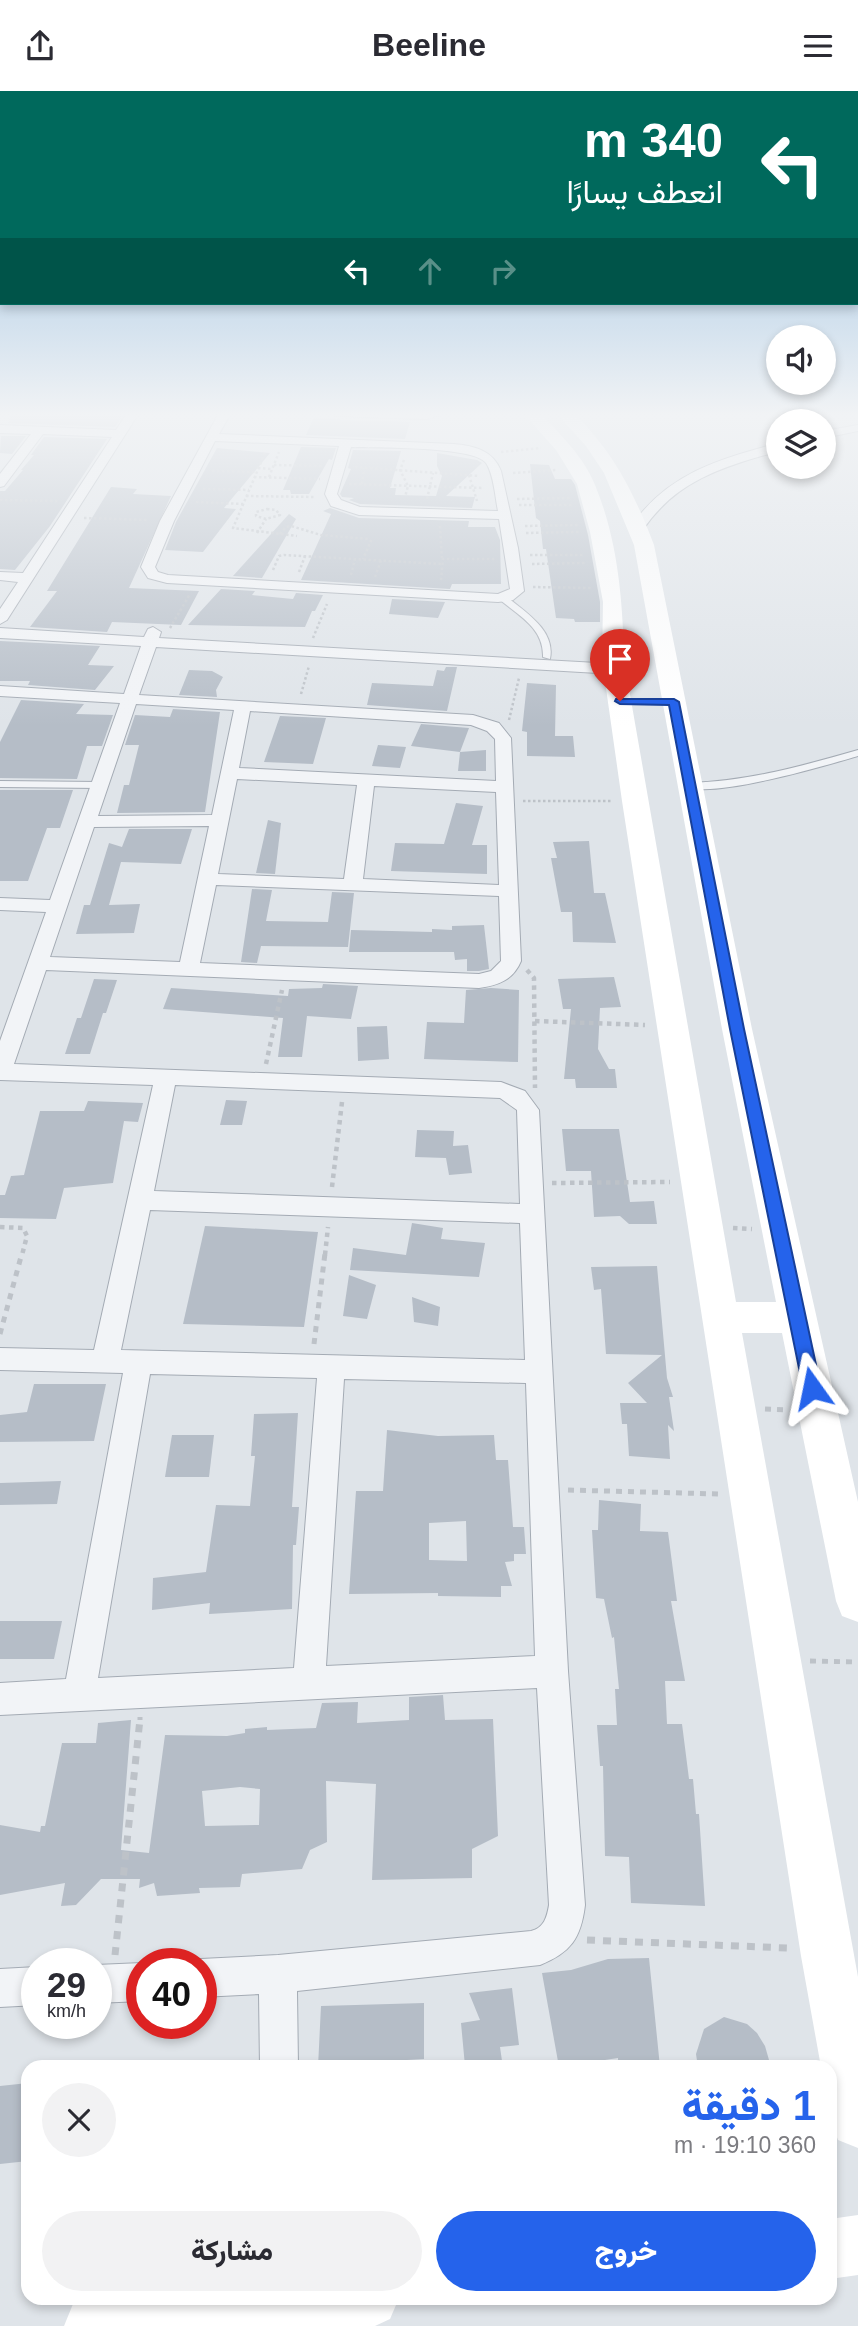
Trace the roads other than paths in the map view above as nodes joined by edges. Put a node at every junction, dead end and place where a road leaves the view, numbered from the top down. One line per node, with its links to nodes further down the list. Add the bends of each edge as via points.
1 (66, 517): 8 (street)
2 (169, 517): 9 (street, via 148,567 167,579)
3 (504, 517): 9 (street, via 518,587)
4 (644, 517): 6 (street)
5 (596, 518): 6 (street); 10 (street, via 637,625); 16 (street)
6 (637, 528): 10 (street)
7 (0, 576): 8 (street)
8 (27, 578): 11 (street)
9 (503, 598): 15 (lane, via 542,633)
10 (659, 619): 19 (street)
11 (0, 623): 13 (street)
12 (0, 633): 13 (street)
13 (157, 636): 14 (street); 18 (street)
14 (313, 647): 15 (street); 16 (street, via 522,664)
15 (547, 656): 16 (street)
16 (616, 677): 19 (street); 42 (street)
17 (1, 693): 18 (street)
18 (128, 699): 20 (street); 25 (street)
19 (674, 702): 26 (street)
20 (243, 706): 22 (street); 27 (street, via 473,720 493,727 503,738)
21 (858, 753): 26 (lane, via 765,780)
22 (230, 773): 23 (street); 28 (street)
23 (366, 780): 27 (street); 31 (street)
24 (0, 784): 25 (lane)
25 (100, 785): 29 (street)
26 (690, 786): 41 (street)
27 (506, 794): 32 (street)
28 (220, 820): 29 (street); 30 (street)
29 (87, 822): 34 (street)
30 (207, 880): 31 (street); 36 (street)
31 (353, 885): 32 (street)
32 (509, 891): 36 (street, via 511,961 508,969 491,979)
33 (0, 904): 34 (street)
34 (58, 906): 35 (street)
35 (38, 963): 36 (street); 37 (street)
36 (188, 968)
37 (0, 1072): 38 (street)
38 (166, 1077): 39 (street); 40 (street, via 513,1094 528,1110)
39 (140, 1200): 40 (street); 44 (street)
40 (532, 1214): 47 (street)
41 (797, 1317): 42 (street); 48 (street)
42 (720, 1318): 58 (street, via 825,1949)
43 (0, 1359): 44 (street)
44 (105, 1362): 45 (street)
45 (138, 1363): 46 (street); 51 (street)
46 (331, 1367): 47 (street); 50 (street)
47 (539, 1372): 49 (street)
48 (858, 1601)
49 (552, 1671): 50 (street); 53 (street, via 567,1905 562,1931 543,1948)
50 (309, 1683): 51 (street)
51 (79, 1695): 52 (street)
52 (0, 1699)
53 (278, 1974): 54 (street); 57 (street)
54 (217, 1977)
55 (21, 1987): 56 (street)
56 (0, 1988)
57 (279, 2060)
58 (853, 2068): 59 (street)
59 (858, 2120)
60 (858, 2245): 61 (street)
61 (837, 2248)
62 (260, 2305): 63 (street)
63 (95, 2326)

